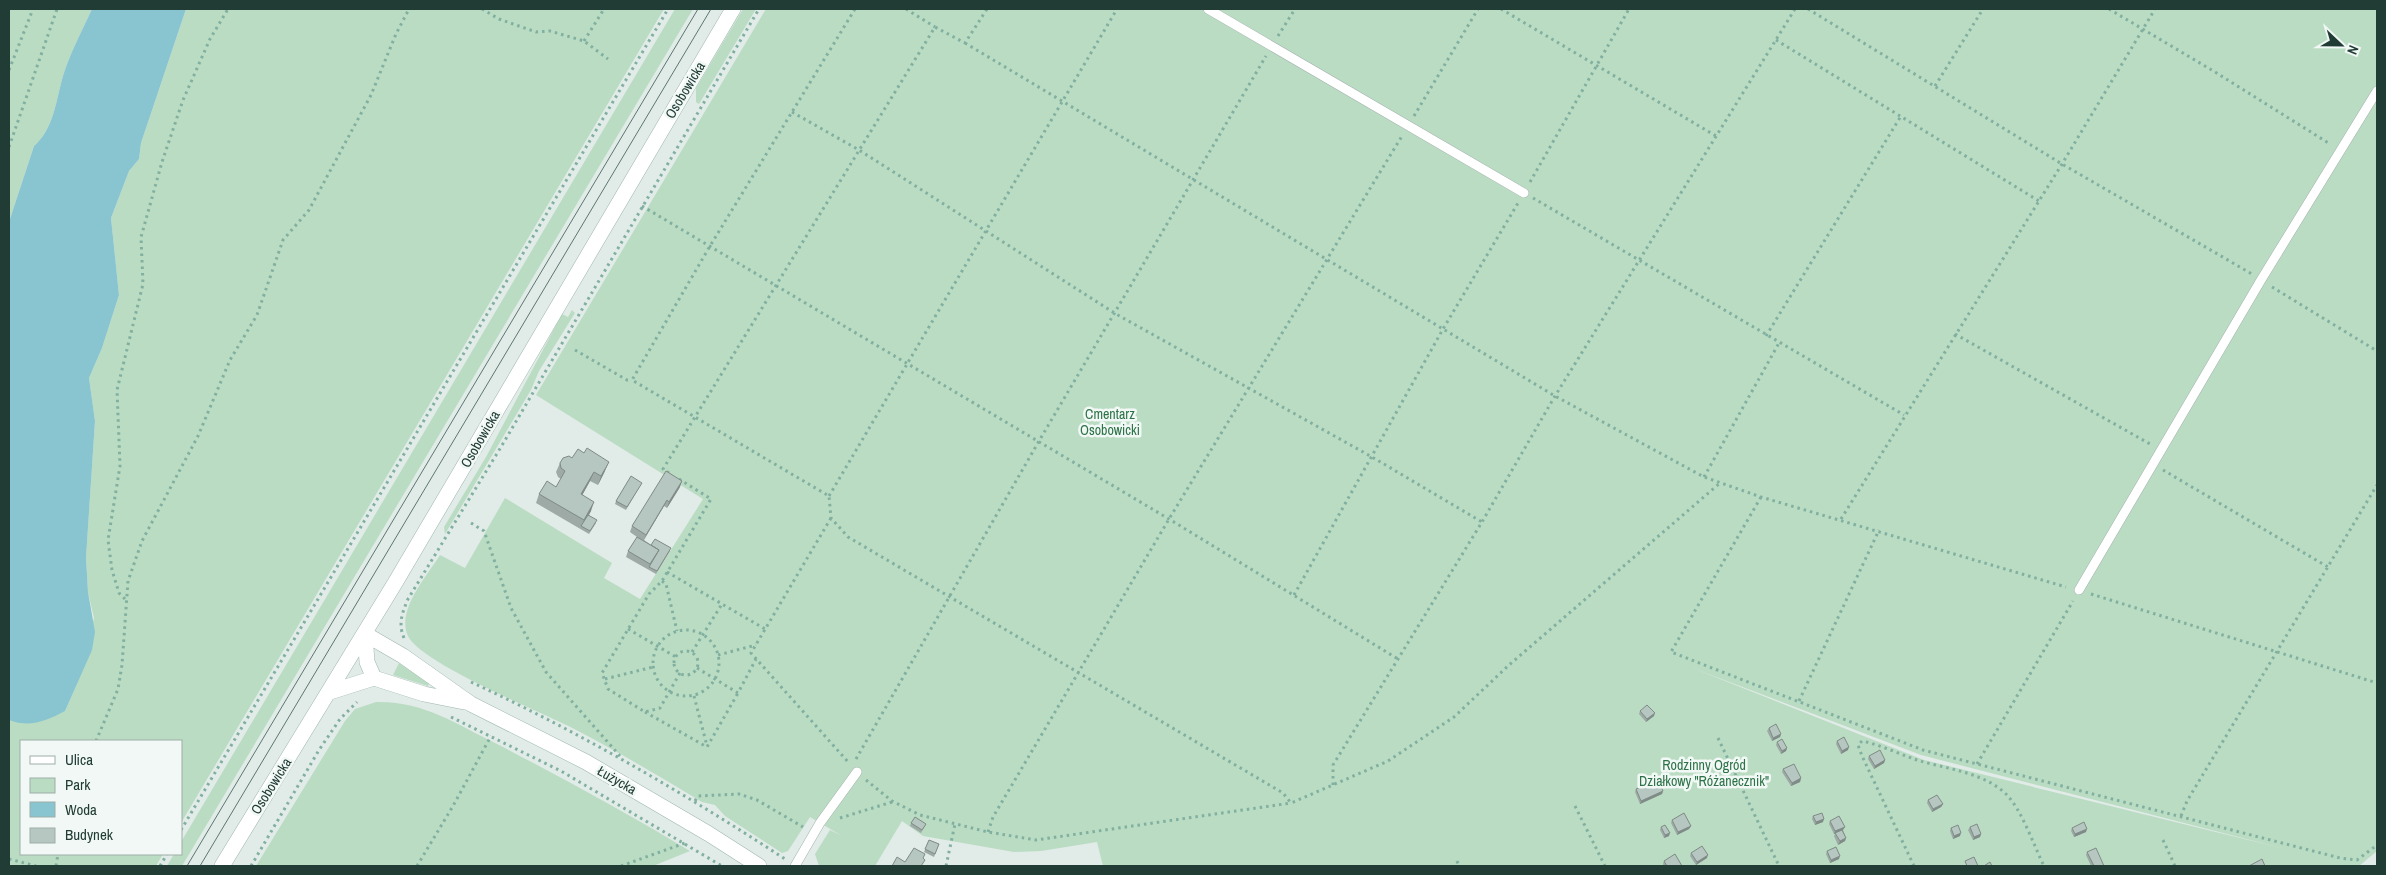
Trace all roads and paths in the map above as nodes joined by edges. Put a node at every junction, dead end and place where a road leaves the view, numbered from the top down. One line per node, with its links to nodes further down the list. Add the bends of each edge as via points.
1 (33, 9): 32 (path)
2 (57, 9): 40 (path)
3 (228, 9): 88 (path, via 210,39 183,100 141,237 143,284 117,390 120,466 108,540 112,570)
4 (409, 9): 88 (path, via 370,95 309,210 283,240 257,315 230,360 198,436 142,541)
5 (482, 9): 27 (path, via 499,19 536,32 550,31)
6 (604, 9): 27 (path)
7 (668, 9): 136 (path)
8 (760, 9): 47 (path)
9 (855, 9): 36 (path)
10 (906, 9): 24 (path)
11 (987, 9): 28 (path)
12 (1117, 9): 35 (path)
13 (1208, 9): 29 (lane)
14 (1295, 9): 29 (path)
15 (1478, 9): 38 (path)
16 (1501, 9): 31 (path)
17 (1629, 9): 31 (path)
18 (1795, 9): 26 (path)
19 (1808, 9): 33 (path)
20 (1983, 9): 33 (path)
21 (2109, 9): 25 (path)
22 (2155, 9): 25 (path)
23 (730, 11): 93 (street, Osobowicka)
24 (935, 27): 28 (path); 41 (path)
25 (2143, 29): 42 (path); 43 (path)
26 (1776, 40): 37 (path); 39 (path)
27 (584, 41): 30 (path)
28 (964, 43): 35 (path)
29 (1272, 46): 38 (lane); 44 (path)
30 (608, 59)
31 (1596, 64): 39 (path); 45 (path)
32 (9, 70)
33 (1935, 86): 43 (path)
34 (2377, 91): 42 (lane)
35 (1062, 101): 44 (path); 48 (path)
36 (792, 112): 41 (path); 49 (path)
37 (1901, 116): 46 (path); 57 (path)
38 (1408, 126): 45 (lane); 50 (path)
39 (1716, 136): 51 (path)
40 (9, 148)
41 (858, 150): 48 (path); 53 (path)
42 (2340, 151): 52 (lane)
43 (2062, 164): 46 (path); 52 (path)
44 (1195, 180): 50 (path); 54 (path)
45 (1524, 193): 51 (path); 55 (path)
46 (2039, 201): 56 (path)
47 (642, 206): 49 (path); 95 (path, via 502,447 408,599 401,615 401,630)
48 (986, 230): 54 (path); 61 (path)
49 (710, 246): 53 (path); 62 (path)
50 (1326, 260): 55 (path); 63 (path)
51 (1638, 261): 57 (path); 64 (path)
52 (2261, 280): 60 (path); 68 (lane)
53 (776, 287): 61 (path); 66 (path)
54 (1116, 314): 63 (path); 67 (path)
55 (1443, 329): 64 (path); 69 (path)
56 (1955, 334): 65 (path); 68 (path)
57 (1766, 336): 58 (path)
58 (1779, 343): 65 (path); 71 (path)
59 (575, 350): 62 (path, via 626,380)
60 (2377, 350)
61 (907, 363): 67 (path); 74 (path)
62 (632, 380): 66 (path)
63 (1249, 388): 69 (path); 77 (path)
64 (1555, 396): 71 (path); 79 (path)
65 (1904, 416): 78 (path)
66 (696, 417): 74 (path); 83 (path, via 663,469 711,499)
67 (1039, 442): 77 (path); 87 (path)
68 (2160, 450): 70 (lane)
69 (1372, 457): 79 (path); 86 (path)
70 (2152, 463): 82 (path); 85 (lane)
71 (1704, 476): 72 (path)
72 (1720, 482): 75 (path); 128 (path, via 1454,717 1388,761)
73 (2377, 485): 82 (path)
74 (829, 496): 76 (path)
75 (1761, 497): 78 (path); 117 (path, via 1671,652)
76 (831, 518): 87 (path, via 848,537); 91 (path)
77 (1169, 519): 86 (path); 106 (path)
78 (1841, 519): 81 (path)
79 (1482, 522): 103 (path)
80 (471, 523): 125 (path, via 484,531 511,608 546,672)
81 (1880, 530): 85 (path); 117 (path)
82 (2328, 567): 99 (path)
83 (667, 572): 84 (path); 89 (path)
84 (662, 581): 90 (path, via 649,594); 92 (path, via 666,584)
85 (2079, 590): 99 (path); 126 (path)
86 (1294, 595): 103 (path)
87 (949, 596): 102 (path, via 852,766); 106 (path)
88 (125, 600): 123 (path, via 118,689)
89 (722, 604): 91 (path); 94 (path)
90 (628, 629): 97 (path); 109 (path, via 602,673)
91 (765, 629): 96 (path)
92 (677, 631): 94 (path, via 690,630); 97 (path, via 665,637)
93 (365, 634): 108 (street, via 367,662); 112 (street, Osobowicka); 118 (street, Łużycka, via 403,656)
94 (702, 635): 98 (path); 100 (path, via 712,643)
95 (406, 643)
96 (756, 645): 100 (path); 102 (path, via 751,653)
97 (657, 647): 101 (path); 104 (path)
98 (692, 652): 101 (path, via 682,651); 105 (path, via 698,659)
99 (2277, 653): 111 (path); 133 (path)
100 (718, 655): 110 (path, via 719,668)
101 (676, 656): 107 (path, via 674,664)
102 (756, 659): 114 (path)
103 (1398, 659): 128 (path, via 1333,765)
104 (653, 667): 109 (path); 113 (path, via 659,683)
105 (697, 668): 107 (path, via 691,674); 110 (path)
106 (1078, 672): 131 (path, via 1283,793); 137 (path, via 993,817)
107 (680, 673): 113 (path)
108 (374, 678): 112 (street); 118 (street, Łużycka, via 424,694)
109 (605, 679): 119 (path, via 608,689)
110 (715, 679): 114 (path); 115 (path, via 706,690)
111 (2377, 683)
112 (330, 692): 147 (street, Osobowicka)
113 (669, 692): 115 (path); 119 (path, via 660,708)
114 (738, 693): 124 (path)
115 (694, 696): 124 (path)
116 (360, 699): 148 (path, via 324,742)
117 (1798, 701): 126 (path, via 1923,750)
118 (471, 704): 152 (street, Łużycka, via 586,762)
119 (645, 712): 124 (path)
120 (443, 713): 121 (path)
121 (491, 736): 140 (path, via 561,770); 149 (path)
122 (1718, 738): 157 (path)
123 (96, 740)
124 (707, 747)
125 (621, 758)
126 (1977, 764): 133 (path)
127 (857, 772): 130 (path); 138 (lane)
128 (1333, 785): 131 (path)
129 (695, 801): 138 (path, via 698,796 739,794 757,800)
130 (892, 801): 134 (path); 135 (path, via 920,815)
131 (1291, 803): 137 (path, via 1036,840)
132 (1575, 806): 156 (path)
133 (2181, 816): 141 (path, via 2340,858 2357,860)
134 (833, 821)
135 (955, 824): 137 (path); 154 (path)
136 (182, 828)
137 (988, 832)
138 (814, 834): 153 (lane)
139 (2163, 840): 160 (path)
140 (686, 843): 150 (path); 151 (path)
141 (2377, 845)
142 (166, 855): 146 (path)
143 (9, 859): 145 (path)
144 (1457, 861): 155 (path)
145 (36, 866)
146 (160, 866)
147 (222, 866)
148 (250, 866)
149 (417, 866)
150 (621, 866)
151 (722, 866)
152 (759, 866)
153 (795, 866)
154 (946, 866)
155 (1459, 866)
156 (1605, 866)
157 (1779, 866)
158 (1914, 866): 159 (path, via 1862,756 1858,745 1862,741 1972,775 2006,794)
159 (2044, 866)
160 (2175, 866)

